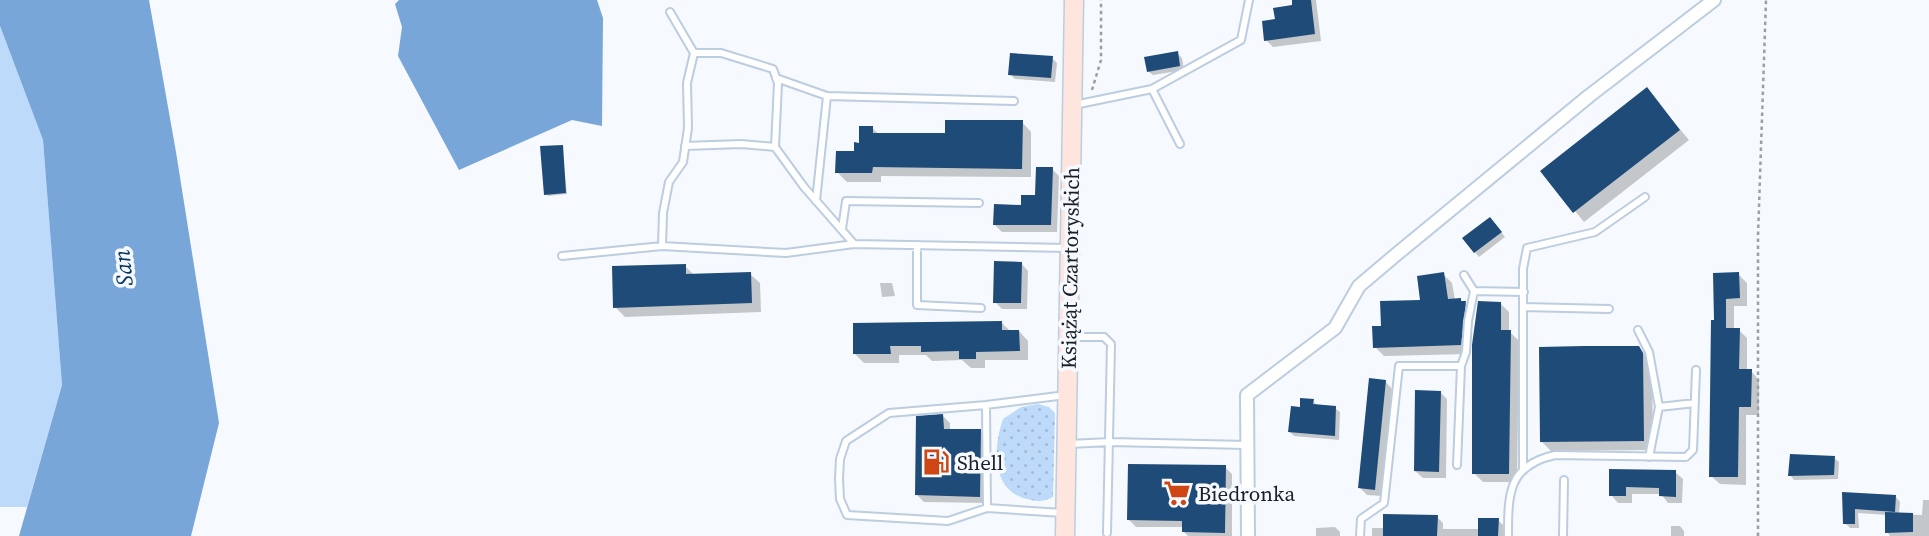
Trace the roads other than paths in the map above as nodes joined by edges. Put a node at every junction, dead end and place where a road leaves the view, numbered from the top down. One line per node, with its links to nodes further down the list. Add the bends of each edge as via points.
1 (1074, 0): 10 (main road, Książąt Czartoryskich)
2 (1249, 0): 7 (lane, via 1241,40)
3 (1714, 0): 39 (street, via 1578,104 1359,286 1335,328 1247,396)
4 (670, 12): 5 (lane)
5 (694, 53): 6 (lane, via 721,53 773,69); 12 (lane, via 687,82)
6 (776, 78): 8 (lane); 13 (lane)
7 (1152, 89): 10 (lane); 11 (lane)
8 (827, 96): 9 (lane); 15 (lane)
9 (1014, 102)
10 (1077, 104): 21 (main road, Książąt Czartoryskich)
11 (1180, 144)
12 (685, 146): 13 (lane); 20 (lane, via 683,162 669,182)
13 (775, 147): 15 (lane)
14 (1645, 197): 25 (lane, via 1595,232 1527,248)
15 (816, 201): 17 (lane)
16 (979, 203): 17 (lane, via 846,201)
17 (842, 229): 18 (lane)
18 (854, 244): 19 (lane); 20 (lane, via 786,253)
19 (917, 245): 21 (lane); 27 (lane, via 917,305)
20 (662, 246): 22 (lane)
21 (1070, 248): 30 (main road, Książąt Czartoryskich)
22 (562, 256)
23 (1464, 275): 24 (lane)
24 (1474, 291): 25 (lane); 31 (lane)
25 (1524, 292): 26 (lane)
26 (1524, 307): 28 (lane); 42 (lane)
27 (981, 308)
28 (1609, 309)
29 (1638, 330): 36 (lane, via 1649,352)
30 (1069, 337): 33 (main road, Książąt Czartoryskich); 37 (lane, via 1104,337 1111,344)
31 (1461, 366): 41 (lane); 49 (lane, via 1399,366 1384,503 1361,519)
32 (1696, 370): 34 (lane)
33 (1068, 395): 35 (lane); 38 (main road, Książąt Czartoryskich)
34 (1695, 403): 36 (lane); 40 (lane, via 1693,450 1686,457)
35 (986, 405): 44 (lane); 44 (lane, via 889,412 846,441 839,479 847,515 948,521)
36 (1659, 407): 40 (lane)
37 (1110, 442): 38 (lane); 39 (lane); 46 (lane)
38 (1067, 444): 45 (main road, Książąt Czartoryskich)
39 (1247, 445): 48 (street)
40 (1649, 457): 42 (lane, via 1555,455 1537,459)
41 (1457, 465)
42 (1523, 469): 50 (lane, via 1512,484)
43 (1564, 480): 52 (lane)
44 (987, 508): 45 (lane)
45 (1065, 513): 47 (main road, Książąt Czartoryskich)
46 (1107, 533)
47 (1065, 536)
48 (1248, 536)
49 (1360, 536)
50 (1508, 536): 51 (lane)
51 (1518, 536)
52 (1563, 536)

